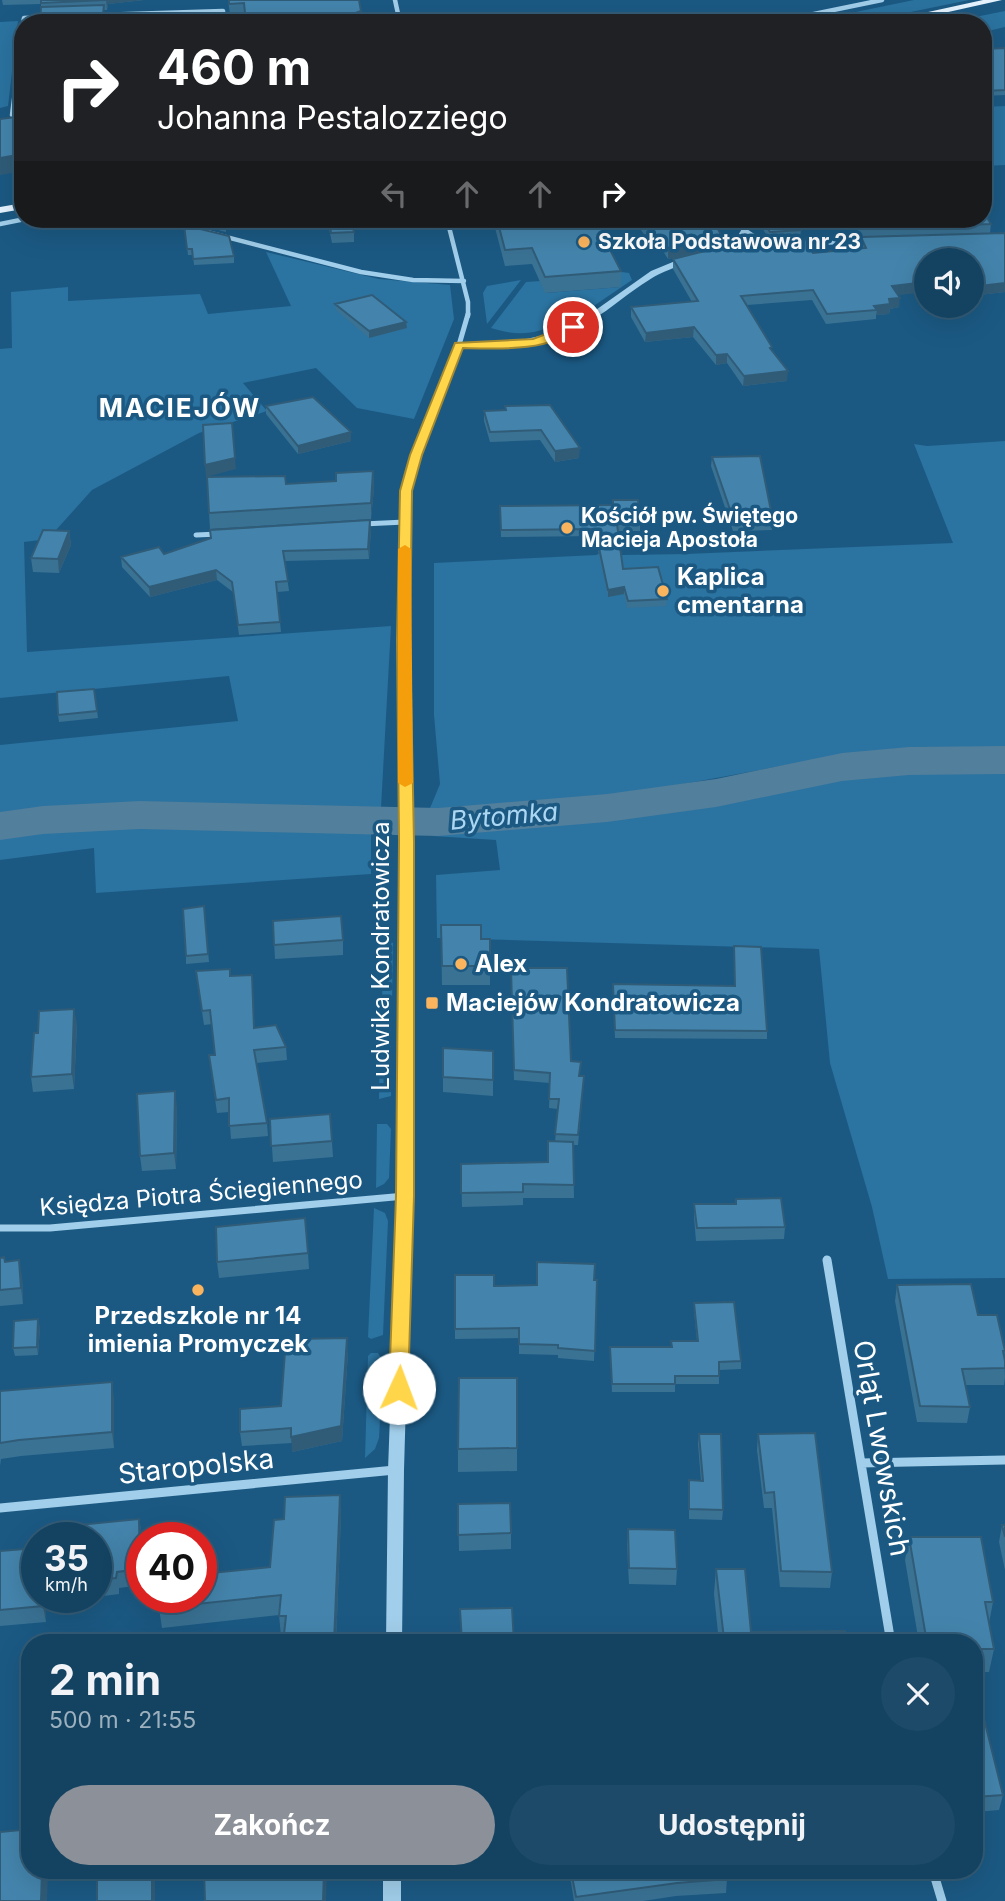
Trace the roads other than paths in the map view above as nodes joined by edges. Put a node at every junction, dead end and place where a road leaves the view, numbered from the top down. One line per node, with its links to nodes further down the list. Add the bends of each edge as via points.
1 (882, 0): 6 (street)
2 (997, 0): 7 (main road)
3 (1005, 5): 8 (main road)
4 (143, 14): 5 (street)
5 (223, 14)
6 (814, 14)
7 (928, 14)
8 (960, 14)
9 (14, 99): 10 (street)
10 (14, 116)
11 (14, 122): 12 (street)
12 (8, 123)
13 (192, 228): 21 (street, via 370,274)
14 (449, 228): 21 (street, Ludwika Kondratowicza)
15 (744, 230): 17 (street); 18 (street)
16 (880, 241): 17 (street)
17 (767, 245): 18 (street)
18 (741, 248): 19 (street)
19 (721, 252)
20 (699, 256): 22 (street, via 660,269)
21 (464, 281): 23 (street, Ludwika Kondratowicza, via 469,316)
22 (581, 323): 23 (street, via 533,342)
23 (459, 345): 24 (street, Ludwika Kondratowicza, via 412,468)
24 (405, 522): 25 (street); 28 (street, Ludwika Kondratowicza)
25 (352, 525)
26 (223, 533): 27 (street)
27 (196, 535)
28 (405, 1196): 29 (street, Księdza Piotra Ściegiennego, via 50,1228); 33 (street, Ludwika Kondratowicza)
29 (0, 1228)
30 (827, 1261): 32 (street, Orląt Lwowskich)
31 (1005, 1460): 32 (street)
32 (862, 1463): 36 (street, Orląt Lwowskich)
33 (396, 1470): 34 (street, Staropolska); 35 (street, Ludwika Kondratowicza)
34 (0, 1508)
35 (394, 1634)
36 (890, 1634)
37 (392, 1879): 39 (street)
38 (935, 1879): 40 (street)
39 (392, 1901)
40 (942, 1901)

